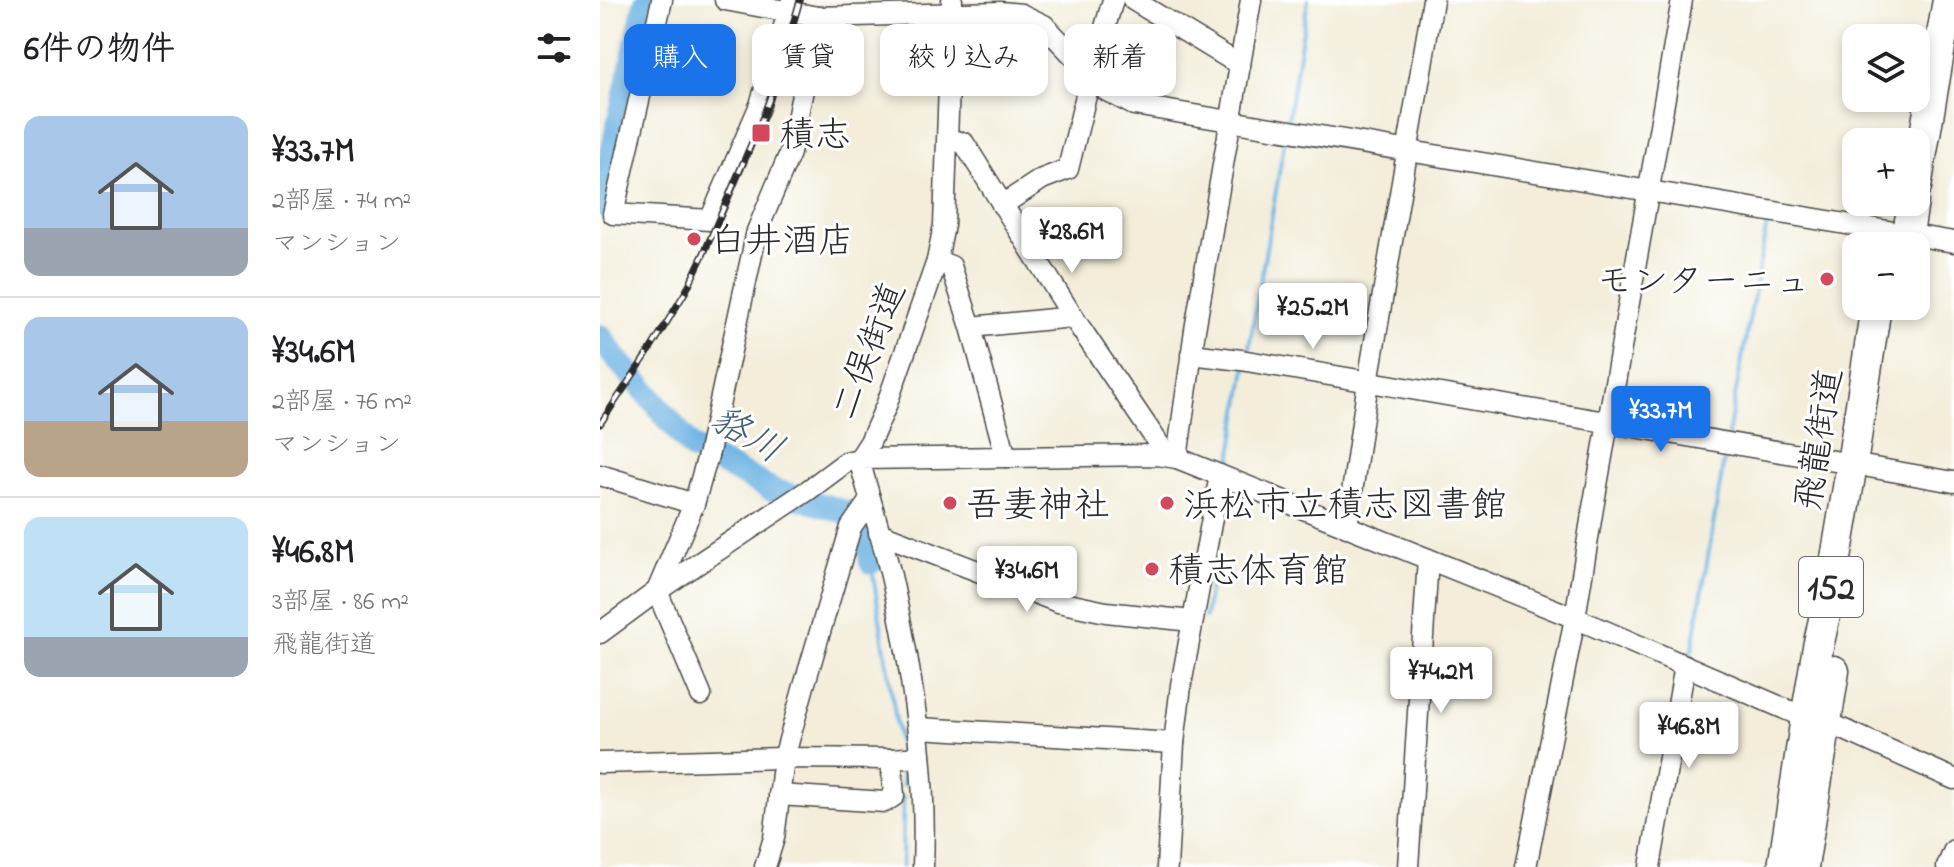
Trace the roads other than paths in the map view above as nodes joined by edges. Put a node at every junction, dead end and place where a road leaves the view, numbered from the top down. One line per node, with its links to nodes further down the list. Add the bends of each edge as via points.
1 (662, 0): 10 (street, via 613,214 710,220 760,105)
2 (725, 0): 10 (street)
3 (1113, 0): 13 (street)
4 (1133, 0): 16 (street)
5 (1251, 0): 16 (street)
6 (1433, 0): 22 (street)
7 (1682, 0): 23 (street)
8 (1929, 0): 14 (highway)
9 (1948, 0): 20 (highway)
10 (791, 6): 12 (street)
11 (952, 6): 12 (street); 15 (street, via 1021,14 1044,25); 21 (street, 二俣街道)
12 (818, 17): 43 (street, via 790,153 757,231)
13 (1106, 24)
14 (1925, 24)
15 (1064, 46)
16 (1240, 65): 19 (street)
17 (1086, 96): 24 (street, via 1068,169)
18 (1117, 96): 19 (street, via 1134,105)
19 (1230, 121): 22 (street); 33 (street)
20 (1926, 128)
21 (948, 139): 24 (street, via 964,143); 28 (street, 二俣街道)
22 (1408, 151): 23 (street); 34 (street)
23 (1650, 191): 25 (street); 35 (street)
24 (1002, 205): 29 (street)
25 (1896, 232)
26 (1930, 238): 27 (street)
27 (1954, 242)
28 (937, 261): 32 (street, via 951,266); 38 (street, 二俣街道, via 886,406)
29 (1073, 317): 32 (street); 37 (street)
30 (1875, 320): 39 (highway, 飛龍街道 / 152)
31 (1892, 320): 39 (highway, 飛龍街道 / 152)
32 (971, 327): 36 (street)
33 (1191, 354): 34 (street); 37 (street)
34 (1368, 382): 35 (street); 45 (street)
35 (1608, 423): 39 (street); 49 (street)
36 (1006, 457): 37 (street); 38 (street)
37 (1172, 457): 41 (street)
38 (859, 459): 44 (street); 48 (street, 二俣街道, via 846,462)
39 (1861, 466): 42 (street); 54 (highway, 飛龍街道 / 152, via 1831,588)
40 (600, 475): 43 (street)
41 (1227, 478): 45 (street); 50 (street)
42 (1954, 482)
43 (694, 504): 48 (street)
44 (862, 513): 46 (street); 57 (street)
45 (1347, 527): 47 (street)
46 (879, 533): 50 (street, via 1058,602); 55 (street, via 895,592)
47 (1428, 559): 49 (street); 66 (street)
48 (657, 591): 51 (street, 二俣街道); 53 (street)
49 (1575, 618): 52 (street); 67 (street)
50 (1192, 621): 56 (street)
51 (600, 633)
52 (1685, 665): 54 (street); 68 (street)
53 (701, 695)
54 (1816, 720): 60 (street); 69 (highway, 飛龍街道 / 152); 70 (highway, 飛龍街道 / 152)
55 (918, 728): 56 (street); 58 (street)
56 (1174, 743): 65 (street)
57 (784, 758): 58 (street); 59 (street); 61 (street)
58 (904, 758): 61 (street, via 894,796 885,802); 64 (street, via 925,836)
59 (600, 763)
60 (1954, 779)
61 (779, 795): 63 (street)
62 (1954, 850): 71 (street)
63 (765, 867)
64 (923, 867)
65 (1167, 867)
66 (1408, 867)
67 (1526, 867)
68 (1650, 867)
69 (1783, 867)
70 (1803, 867)
71 (1947, 867)

